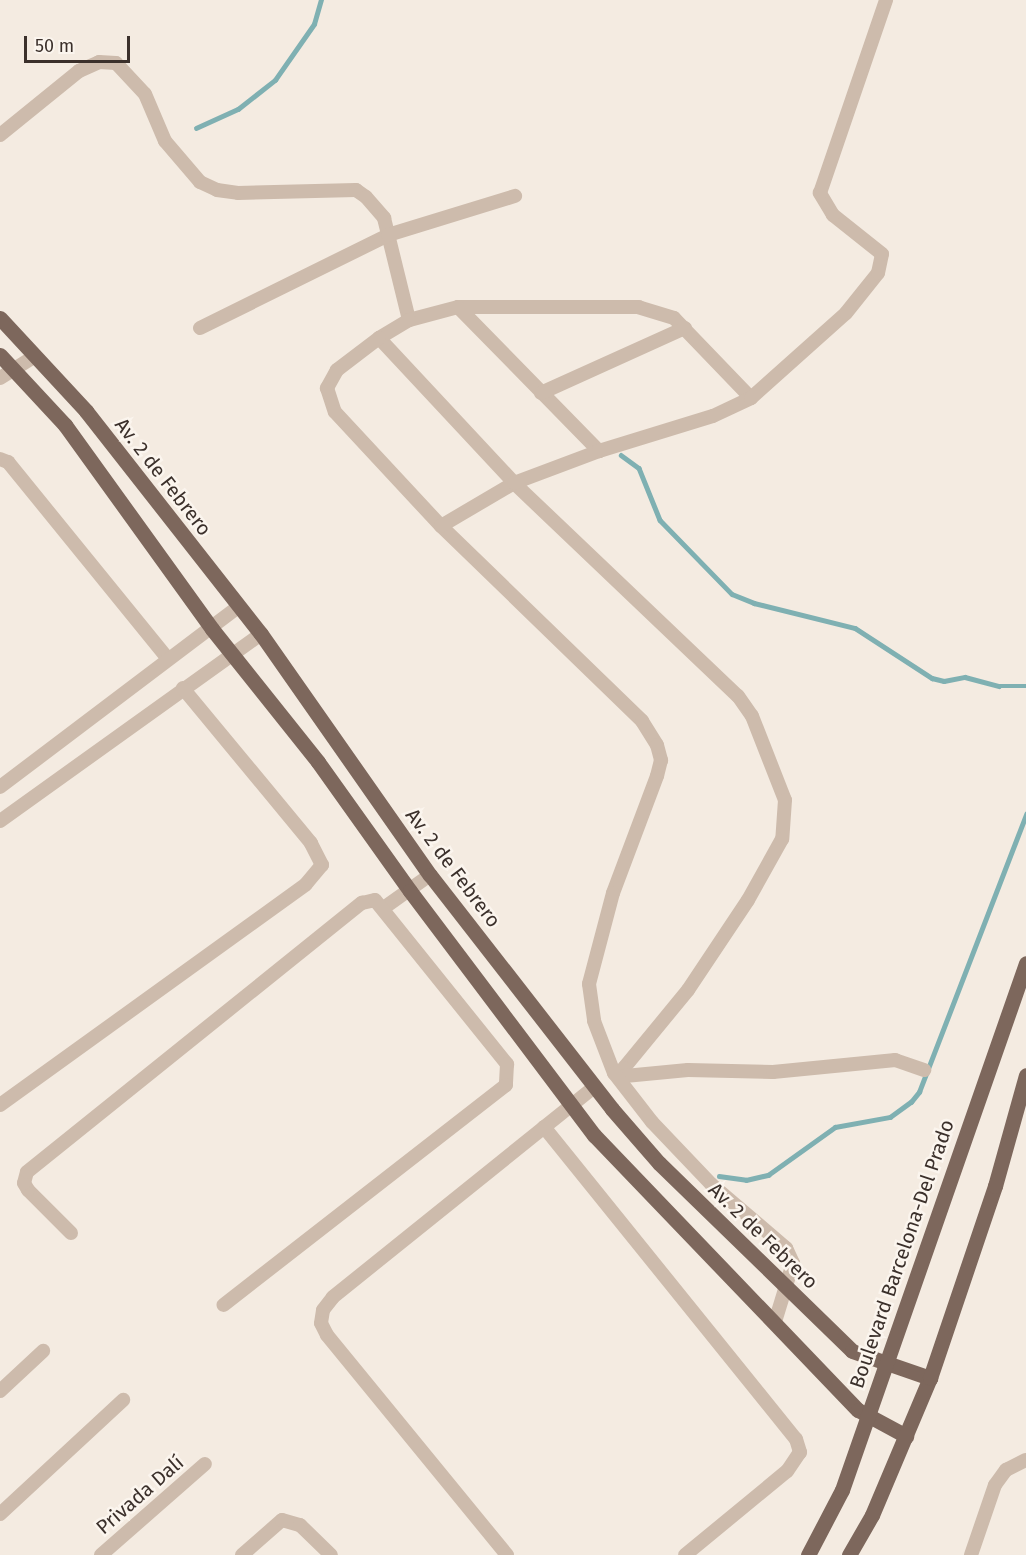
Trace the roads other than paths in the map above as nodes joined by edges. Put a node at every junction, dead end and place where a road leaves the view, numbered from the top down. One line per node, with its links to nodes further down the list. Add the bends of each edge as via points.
1 (885, 0): 15 (street, via 820,193 833,215 882,254 878,273 846,312)
2 (0, 135): 4 (street, via 79,71 99,62 116,63 145,94 165,141 200,182 238,193 356,190 377,207)
3 (515, 196): 4 (street)
4 (388, 235): 7 (street); 8 (street)
5 (458, 307): 7 (street); 9 (street, via 639,307 674,318); 14 (street)
6 (0, 318): 12 (main road, Av. 2 de Febrero)
7 (409, 320): 10 (street)
8 (200, 328)
9 (685, 328): 14 (street); 15 (street)
10 (379, 338): 18 (street); 19 (street, via 337,370 327,388 329,401)
11 (0, 355): 13 (main road)
12 (34, 357): 13 (street); 20 (main road, Av. 2 de Febrero, via 86,411)
13 (6, 373): 21 (main road, via 65,425)
14 (542, 393): 16 (street)
15 (751, 398): 16 (street, via 713,416)
16 (599, 451): 18 (street)
17 (0, 459): 24 (street, via 8,462)
18 (514, 483): 19 (street); 32 (street, via 738,696 752,716 785,800 782,839 748,900 688,990 622,1073 630,1078 662,1071 773,1072 895,1060)
19 (441, 526): 39 (street, via 642,721 657,744 662,760 613,893 589,984 594,1020 614,1074 652,1122 711,1184 786,1248 793,1263)
20 (237, 608): 21 (street); 22 (main road, Av. 2 de Febrero)
21 (212, 629): 23 (main road); 24 (street)
22 (261, 634): 23 (street); 28 (main road, Av. 2 de Febrero)
23 (232, 654): 25 (street); 29 (main road, via 318,762)
24 (168, 659): 26 (street)
25 (183, 688): 27 (street); 35 (street, via 311,843 322,865 318,874)
26 (0, 787)
27 (0, 821)
28 (430, 875): 29 (street); 34 (main road, Av. 2 de Febrero)
29 (410, 891): 30 (street); 36 (main road)
30 (385, 907): 38 (street, via 375,900 362,903 27,1172 24,1183 28,1190); 40 (street, via 507,1064 506,1085)
31 (1026, 963): 43 (main road, Boulevard Barcelona-Del Prado)
32 (924, 1070)
33 (1026, 1076): 44 (main road, via 995,1186)
34 (594, 1087): 36 (street); 39 (main road, Av. 2 de Febrero, via 659,1163)
35 (0, 1105)
36 (572, 1106): 37 (street); 41 (main road, via 594,1135)
37 (544, 1127): 55 (street, via 333,1297 323,1310 321,1323); 56 (street, via 796,1439 800,1452 787,1471)
38 (71, 1233)
39 (787, 1289): 41 (street); 43 (main road, Av. 2 de Febrero, via 852,1351)
40 (223, 1305)
41 (775, 1322): 47 (main road)
42 (43, 1351): 45 (street)
43 (888, 1365): 44 (main road, Av. 2 de Febrero); 47 (main road, Boulevard Barcelona-Del Prado)
44 (930, 1378): 48 (main road)
45 (0, 1391)
46 (123, 1400): 51 (street)
47 (868, 1418): 48 (main road); 57 (main road, Boulevard Barcelona-Del Prado, via 842,1490)
48 (906, 1436): 58 (main road, via 872,1515)
49 (1026, 1460): 59 (street, via 1006,1470 995,1485)
50 (205, 1464): 52 (street, Privada Dalí)
51 (0, 1514)
52 (101, 1555)
53 (242, 1555): 54 (street, via 282,1520 300,1525)
54 (331, 1555)
55 (507, 1555)
56 (685, 1555)
57 (808, 1555)
58 (849, 1555)
59 (971, 1555)

